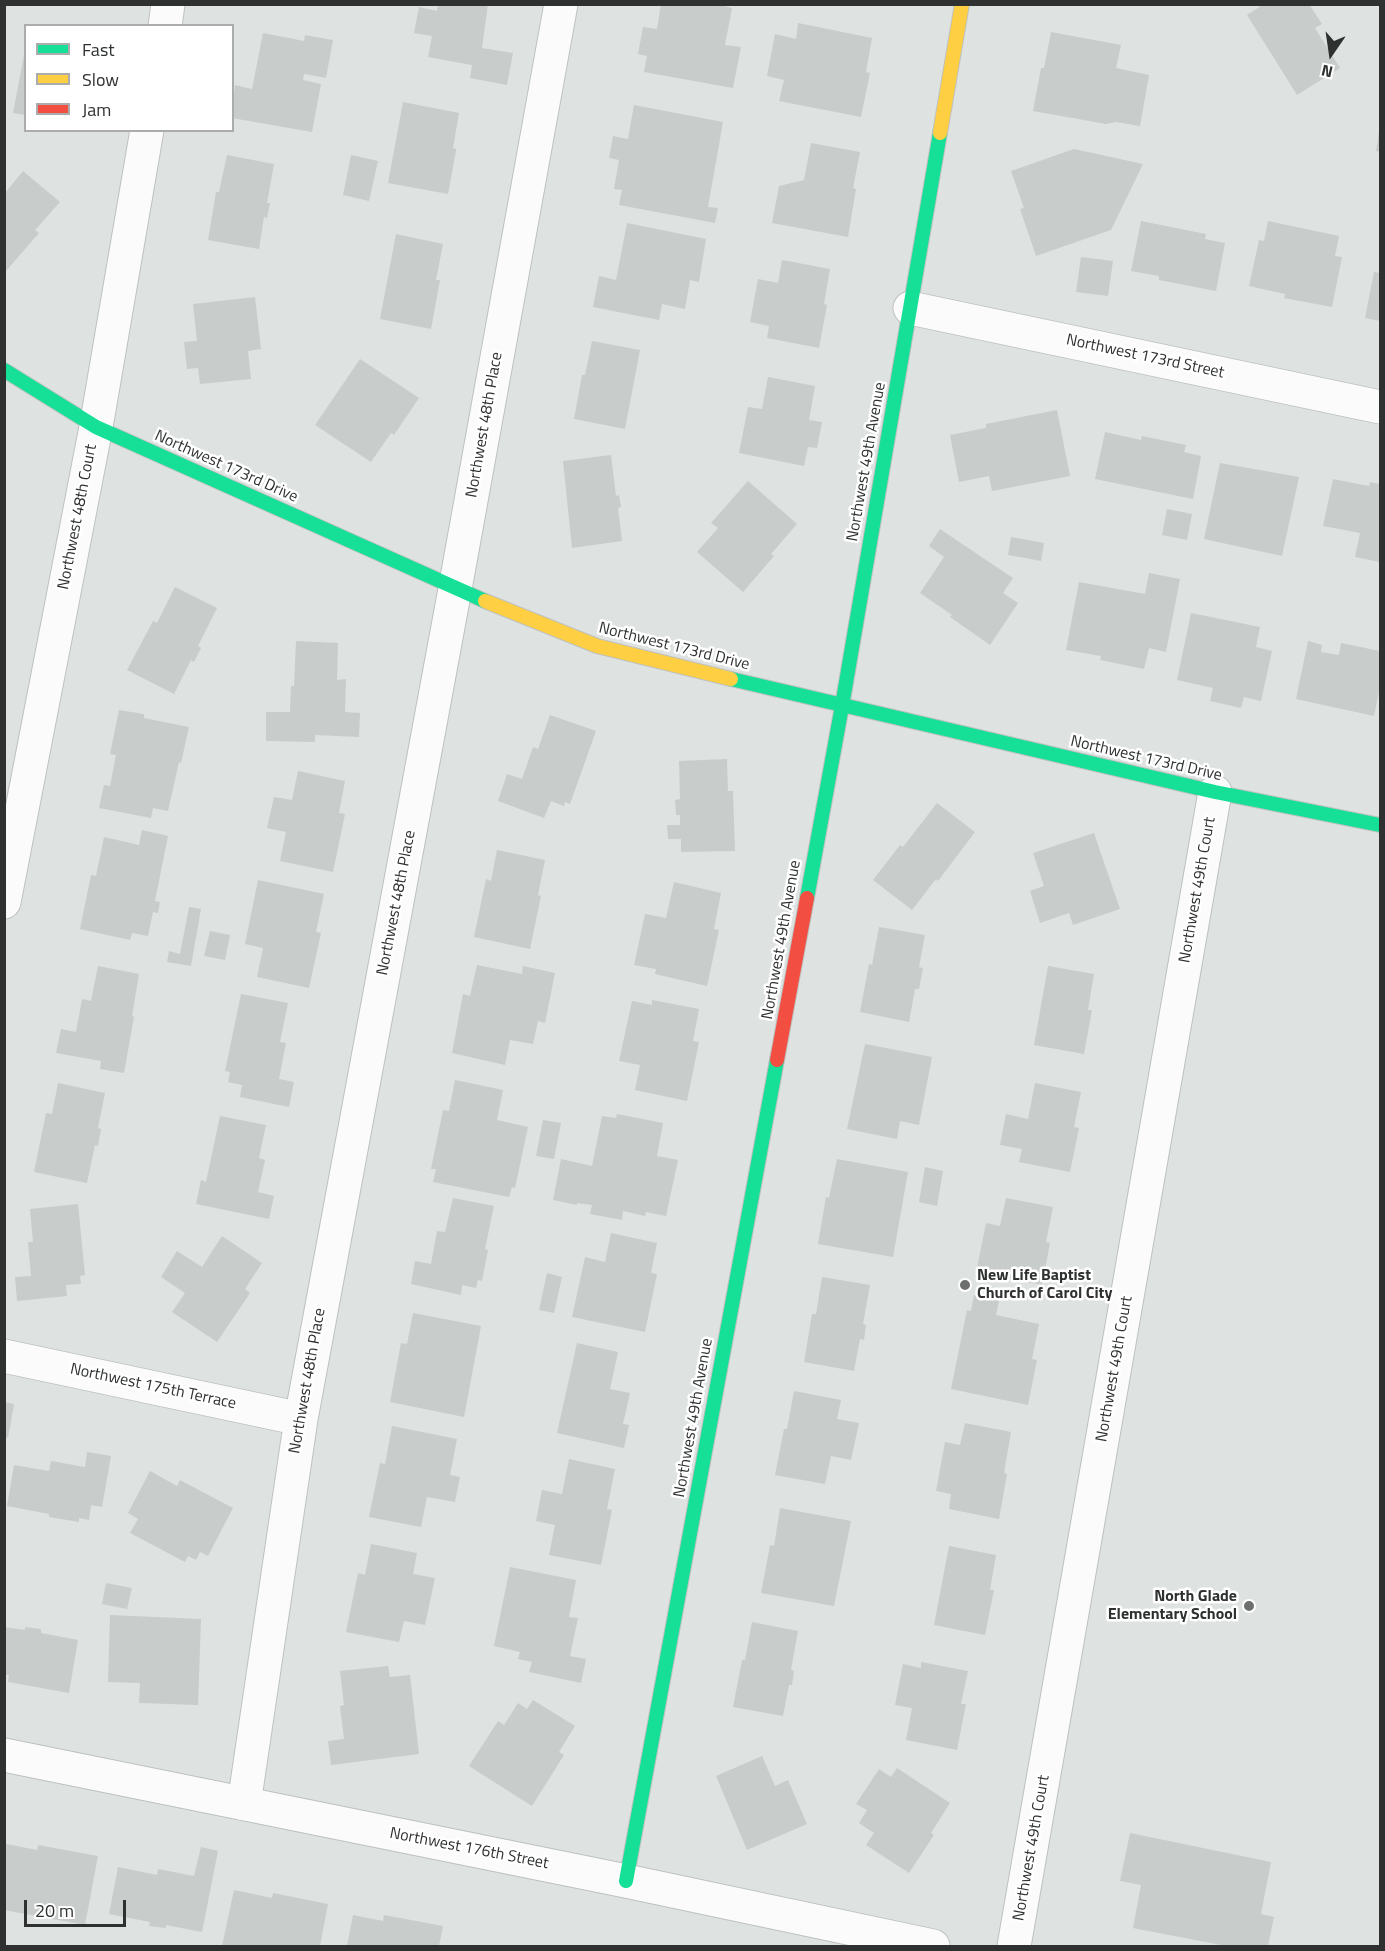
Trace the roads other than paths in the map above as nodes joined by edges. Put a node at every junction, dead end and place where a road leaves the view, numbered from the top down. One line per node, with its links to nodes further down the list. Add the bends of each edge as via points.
1 (168, 4): 4 (street)
2 (561, 4): 10 (street, Northwest 48th Place)
3 (962, 4): 6 (street, Northwest 49th Avenue)
4 (165, 24)
5 (147, 132): 9 (street, Northwest 48th Court)
6 (910, 308): 8 (street, Northwest 173rd Street); 11 (street, Northwest 49th Avenue)
7 (4, 370): 9 (street, Northwest 173rd Drive)
8 (1380, 407)
9 (96, 427): 10 (street, Northwest 173rd Drive); 14 (street, Northwest 48th Court)
10 (455, 588): 11 (street, Northwest 173rd Drive, via 597,646); 16 (street, Northwest 48th Place)
11 (842, 706): 12 (street, Northwest 173rd Drive); 19 (street, Northwest 49th Avenue)
12 (1215, 792): 13 (street, Northwest 173rd Drive); 21 (street, Northwest 49th Court)
13 (1380, 825)
14 (4, 902)
15 (4, 1356): 16 (street, Northwest 175th Terrace)
16 (301, 1419): 18 (street, Northwest 48th Place)
17 (4, 1755): 18 (street, Northwest 176th Street)
18 (244, 1804): 19 (street, Northwest 176th Street)
19 (626, 1881): 20 (street, Northwest 176th Street)
20 (933, 1947)
21 (1014, 1947)

